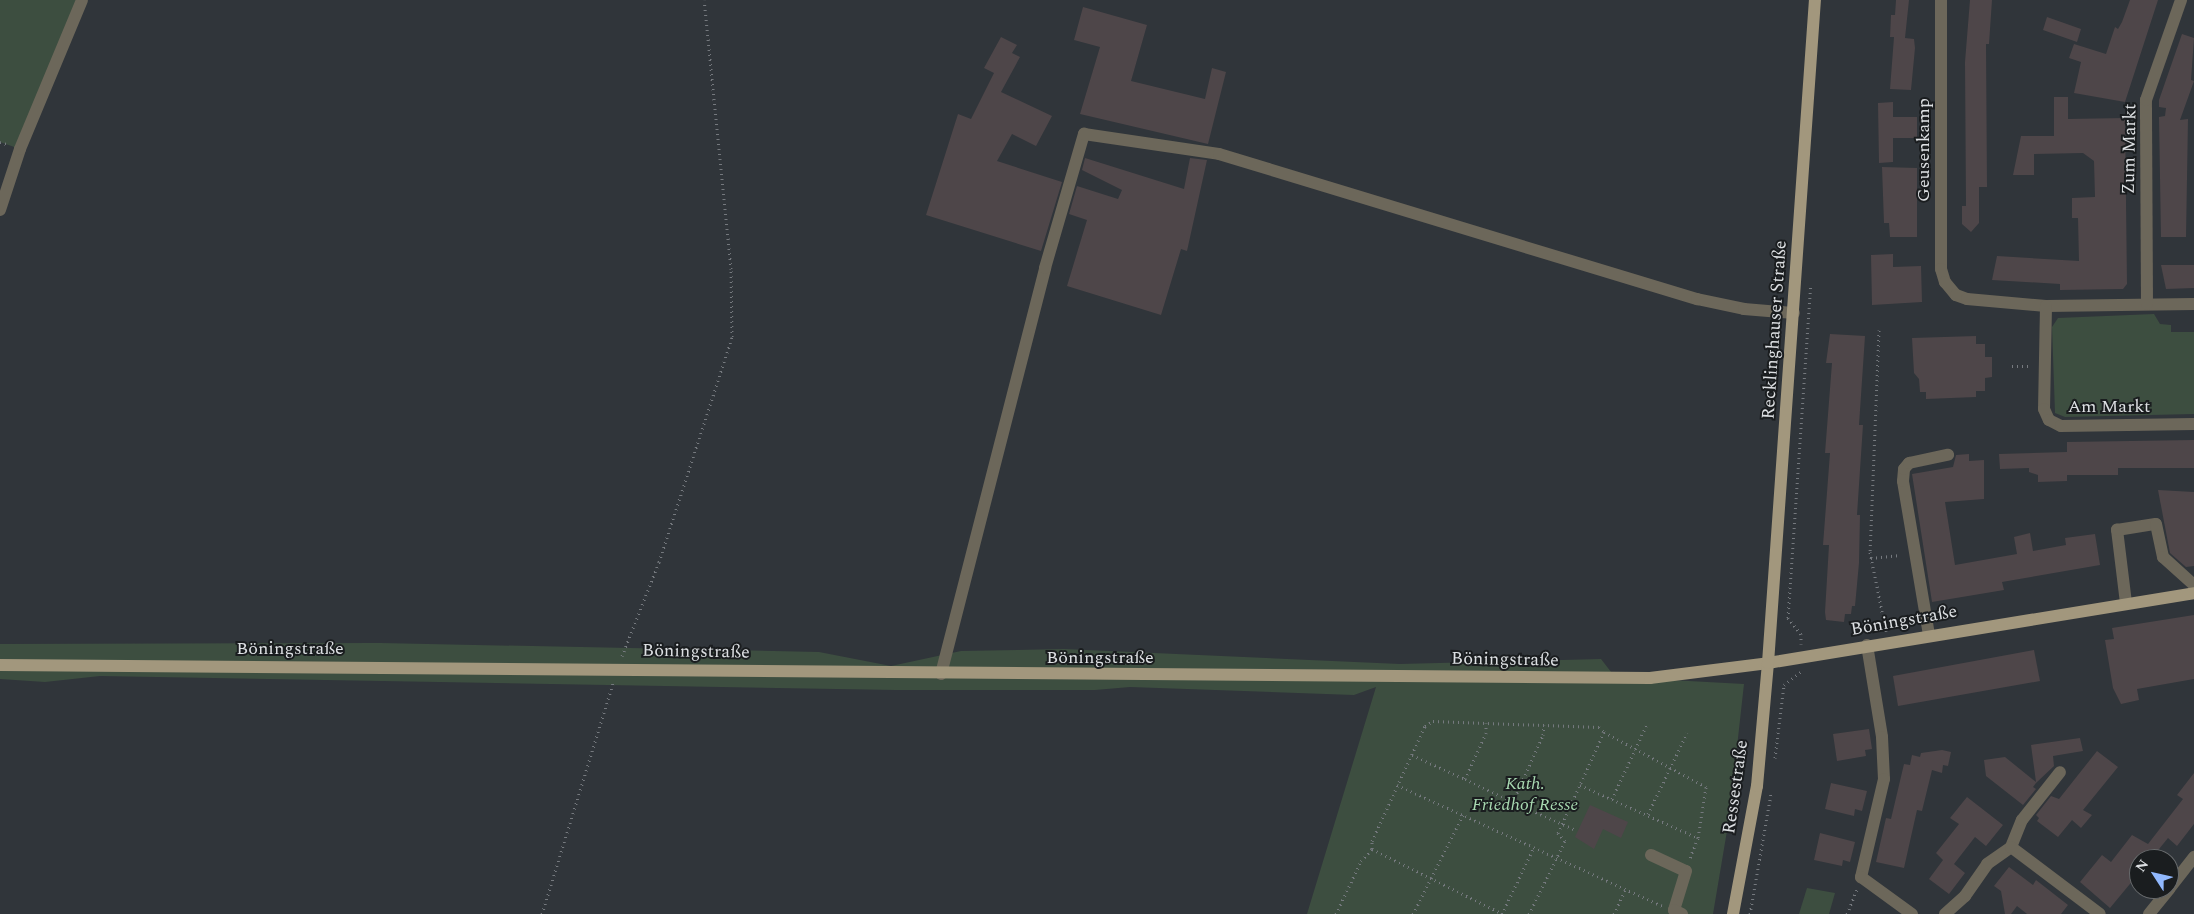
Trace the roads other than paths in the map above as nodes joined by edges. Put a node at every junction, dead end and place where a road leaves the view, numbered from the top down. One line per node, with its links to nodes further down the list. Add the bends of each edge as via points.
1 (82, 0): 5 (street, via 20,149)
2 (1815, 0): 9 (main road, Recklinghauser Straße)
3 (1941, 0): 8 (street, Geusenkamp, via 1941,268 1945,282 1956,295 1967,300)
4 (2181, 0): 6 (street, Zum Markt, via 2146,100)
5 (0, 210)
6 (2147, 304): 7 (street); 8 (street)
7 (2194, 304)
8 (2046, 306): 10 (street, Am Markt, via 2044,409 2049,420 2061,426)
9 (1794, 313): 17 (main road, Recklinghauser Straße); 19 (street, via 1744,309 1697,299 1220,154 1084,134 1045,268)
10 (2194, 424)
11 (1948, 455): 15 (street, via 1909,462 1904,469 1903,481)
12 (2194, 585): 14 (street, via 2163,557 2156,524 2117,530)
13 (2194, 593): 14 (main road, Böningstraße)
14 (2126, 603): 15 (main road, Böningstraße)
15 (1929, 635): 16 (main road, Böningstraße)
16 (1866, 645): 17 (main road, Böningstraße); 28 (street, via 1882,737 1884,779 1862,877)
17 (1768, 663): 19 (main road, Böningstraße, via 1650,678); 27 (main road, Ressestraße, via 1757,786)
18 (0, 665): 19 (main road, Böningstraße, via 616,668)
19 (941, 674)
20 (2060, 772): 21 (street, via 2022,820)
21 (2011, 847): 29 (street, via 1987,864 1965,896); 30 (street)
22 (1651, 855): 26 (street, via 1686,871)
23 (2194, 857): 24 (street)
24 (2179, 876)
25 (2161, 899): 31 (street)
26 (1678, 912)
27 (1733, 914)
28 (1912, 914)
29 (1945, 914)
30 (2100, 914)
31 (2150, 914)

